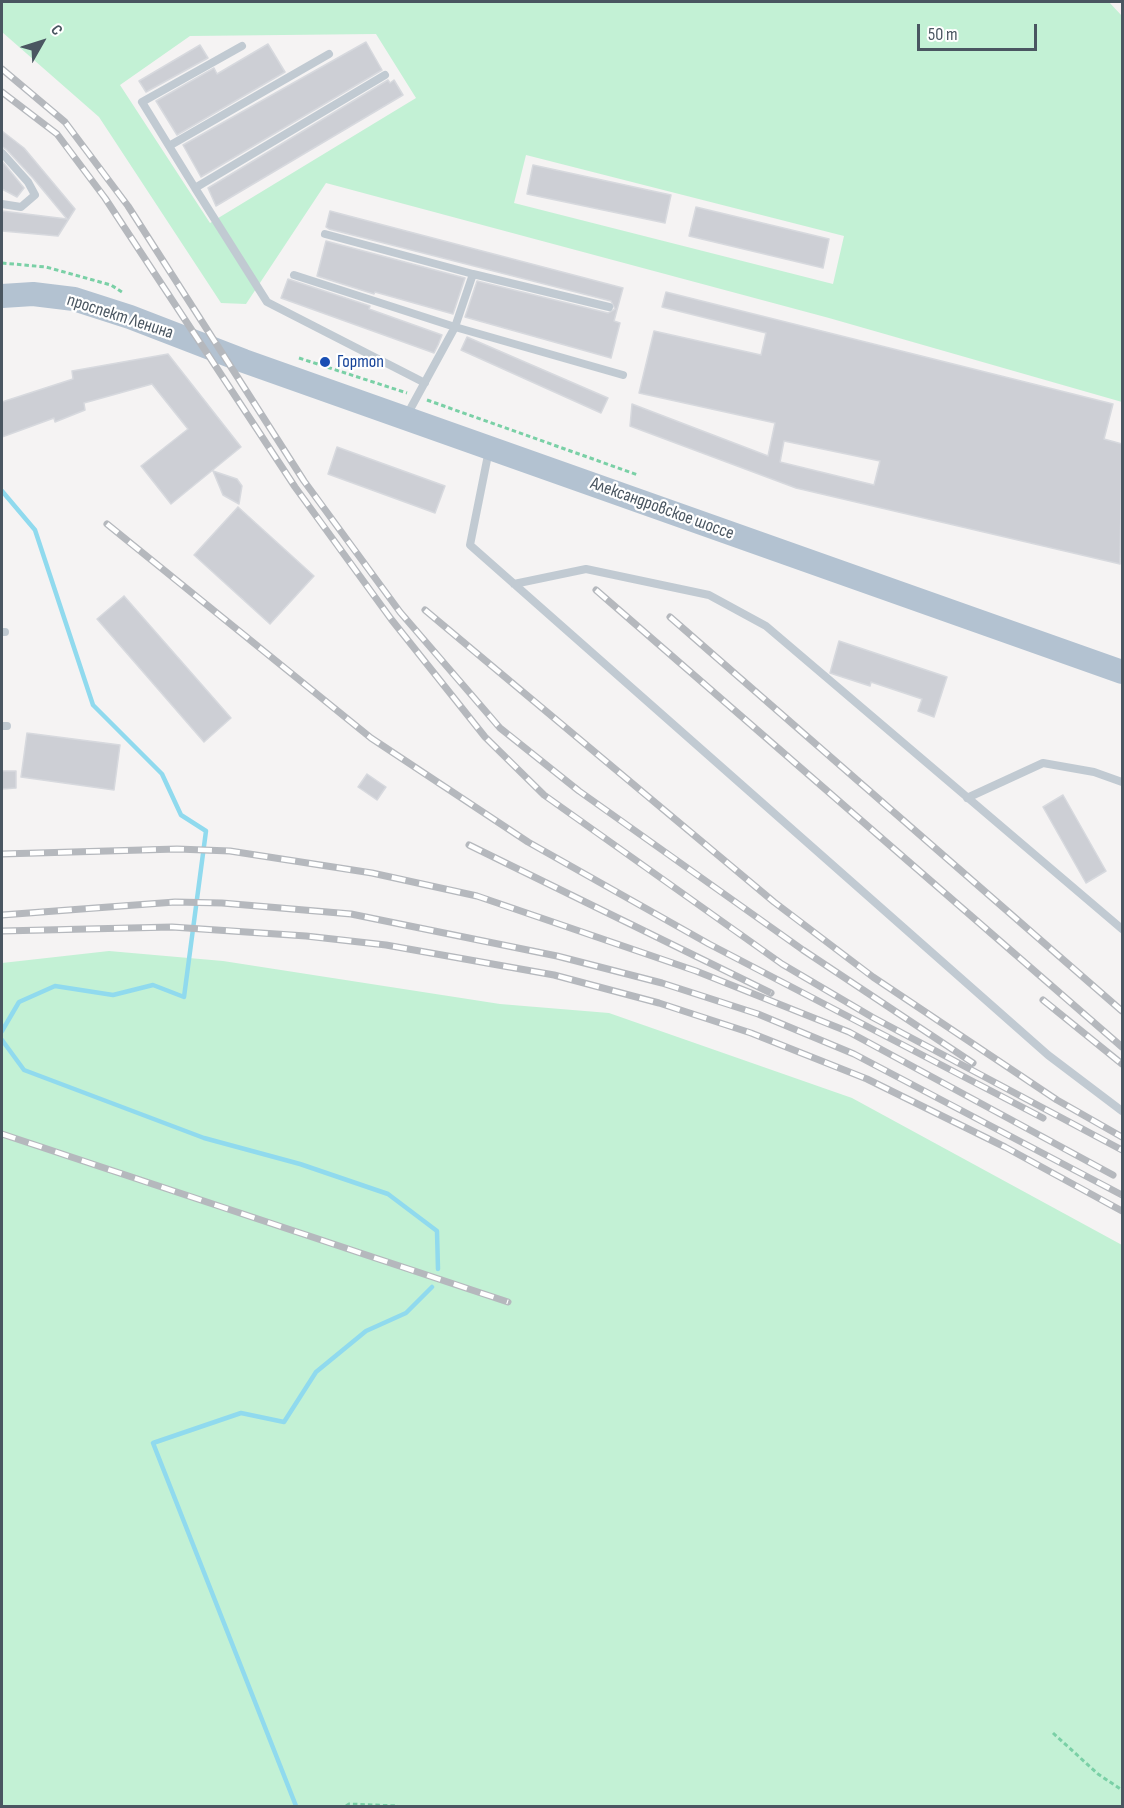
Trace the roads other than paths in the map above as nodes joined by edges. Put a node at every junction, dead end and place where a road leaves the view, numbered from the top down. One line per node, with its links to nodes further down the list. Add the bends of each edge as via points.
1 (242, 46): 4 (lane, via 142,102)
2 (329, 54): 4 (lane)
3 (385, 75): 6 (lane)
4 (169, 146): 6 (lane)
5 (2, 153): 7 (lane, via 35,195 21,207)
6 (195, 188): 16 (lane, via 267,302)
7 (2, 204)
8 (325, 234): 9 (lane)
9 (473, 273): 12 (lane); 13 (lane)
10 (294, 275): 13 (lane)
11 (2, 296): 14 (main road, проспект Ленина, via 33,294 74,299)
12 (609, 307)
13 (456, 327): 15 (lane); 16 (lane)
14 (201, 345): 17 (main road, Александровское шоссе)
15 (623, 375)
16 (425, 382): 17 (lane)
17 (405, 418): 18 (main road, Александровское шоссе)
18 (489, 448): 19 (lane, via 470,545); 20 (main road, Александровское шоссе)
19 (514, 584): 22 (lane, via 586,569 709,595 766,626); 24 (lane, via 1047,1055)
20 (1122, 672)
21 (1122, 782): 22 (lane, via 1094,772 1043,763)
22 (967, 798): 23 (lane)
23 (1122, 929)
24 (1122, 1111)

